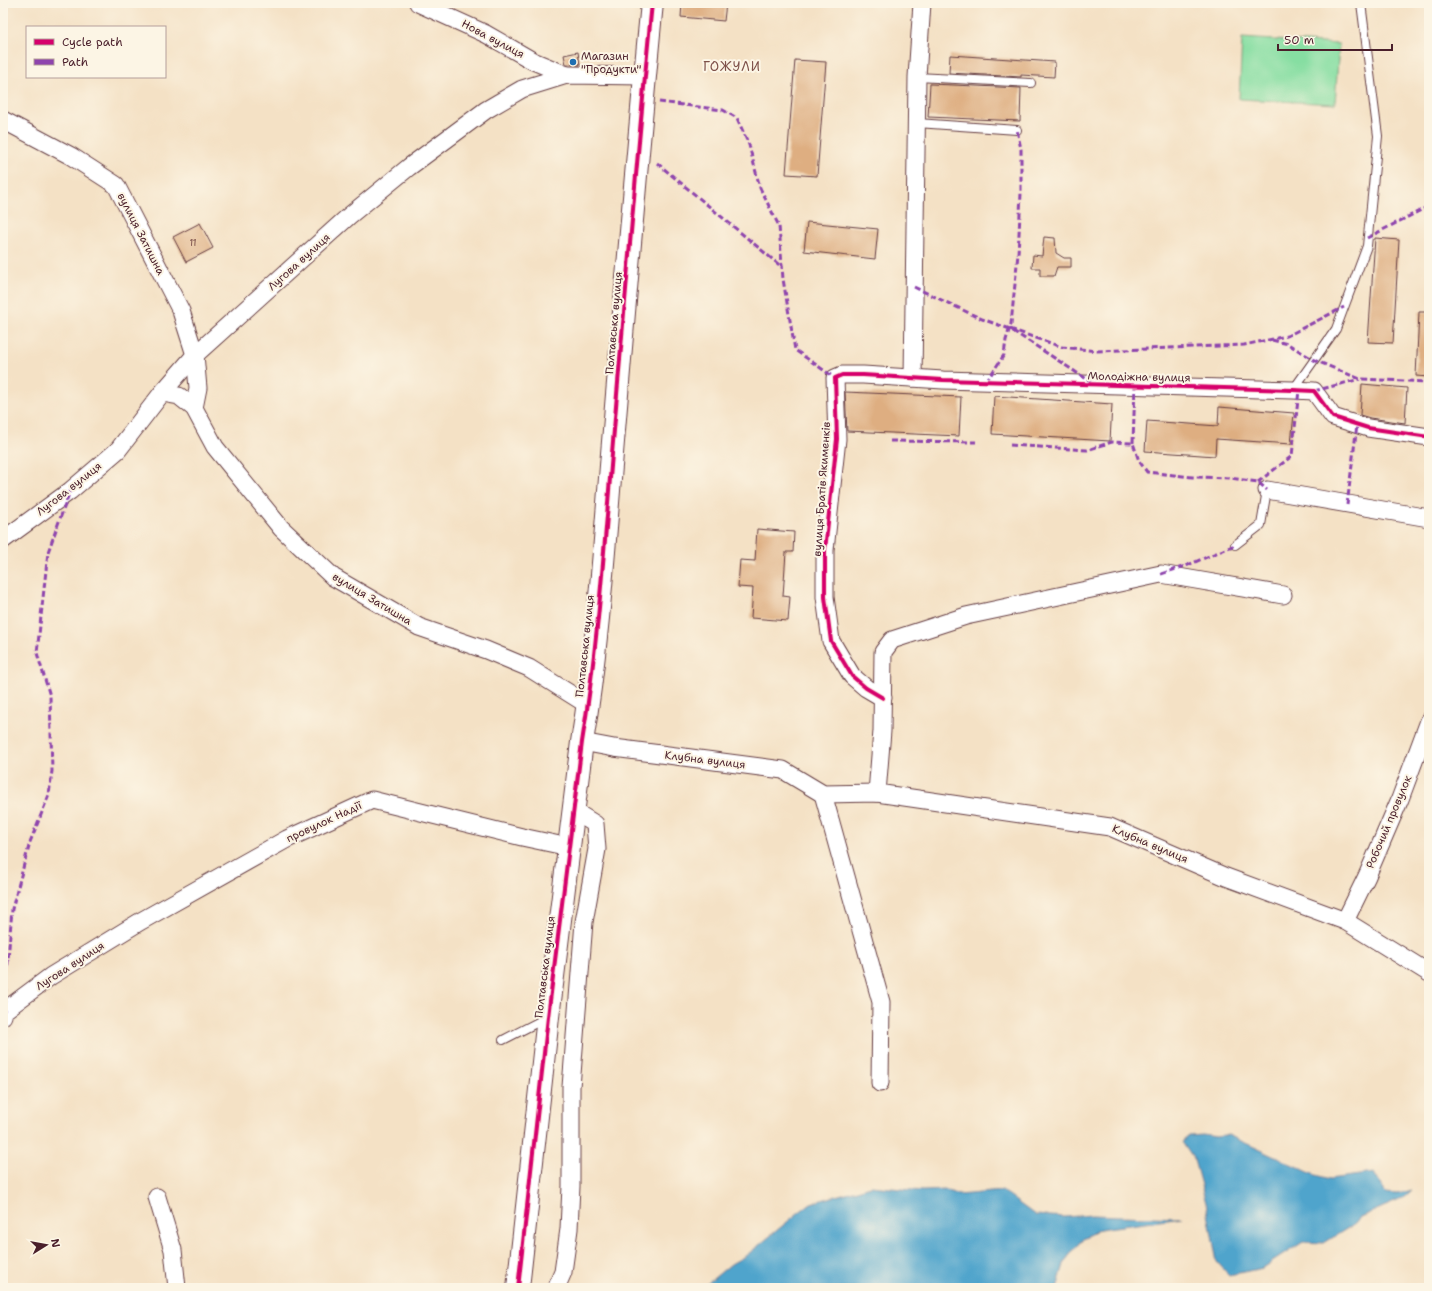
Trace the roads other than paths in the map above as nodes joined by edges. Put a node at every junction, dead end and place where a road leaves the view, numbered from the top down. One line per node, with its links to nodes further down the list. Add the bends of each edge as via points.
1 (418, 3): 5 (street, Нова вулиця, via 486,34 533,61)
2 (652, 3): 6 (street, Полтавська вулиця)
3 (922, 3): 7 (street)
4 (1361, 3): 15 (lane, via 1378,136 1367,246 1336,329)
5 (567, 76): 6 (street, Лугова вулиця); 12 (street, Лугова вулиця, via 516,92 486,110 415,163 349,216)
6 (644, 76): 25 (street, Полтавська вулиця, via 604,551)
7 (917, 77): 8 (lane); 9 (street)
8 (1031, 83)
9 (917, 124): 11 (lane); 14 (street)
10 (6, 125): 12 (street, вулиця Затишна, via 71,156 116,185 181,311)
11 (1017, 130)
12 (195, 355): 16 (street, Лугова вулиця); 17 (street, вулиця Затишна, via 198,388)
13 (835, 378): 14 (street, Молодіжна вулиця, via 842,375); 24 (street, вулиця Братів Якименків, via 837,439 825,550 825,597 831,641 852,676)
14 (913, 378): 15 (street, Молодіжна вулиця)
15 (1293, 390): 18 (street, Молодіжна вулиця, via 1314,392 1333,417 1368,428)
16 (162, 393): 17 (street, вулиця Затишна, via 180,396); 21 (street, Лугова вулиця, via 118,450 70,491)
17 (194, 408): 25 (street, вулиця Затишна, via 215,447 281,528 334,577 419,627 529,668)
18 (1429, 437)
19 (1267, 490): 20 (street); 22 (lane, via 1261,525)
20 (1429, 518)
21 (3, 540)
22 (1235, 545)
23 (1283, 594): 24 (street, via 1161,574 966,616 892,640 883,652)
24 (883, 698): 28 (street)
25 (588, 705): 27 (street, Полтавська вулиця)
26 (1429, 721): 33 (street, Робочий провулок, via 1400,799)
27 (582, 742): 29 (street, Клубна вулиця, via 783,770); 30 (street, Полтавська вулиця)
28 (877, 793): 29 (street, Клубна вулиця); 33 (street, Клубна вулиця, via 1110,827 1226,876)
29 (823, 794): 38 (street, via 881,1002)
30 (574, 811): 31 (street, Полтавська вулиця); 42 (street, via 595,824 597,849 584,922 571,1087 572,1186 568,1229 562,1272)
31 (569, 846): 32 (street, провулок Надії, via 372,800 287,839); 36 (street, Полтавська вулиця)
32 (141, 921): 35 (street, Лугова вулиця, via 51,976 4,1011)
33 (1345, 921): 34 (street, Клубна вулиця)
34 (1429, 974)
35 (3, 1016)
36 (548, 1017): 37 (lane); 41 (street, Полтавська вулиця)
37 (503, 1040)
38 (880, 1083)
39 (157, 1197): 40 (street, via 173,1250)
40 (177, 1288)
41 (518, 1288)
42 (556, 1288)

